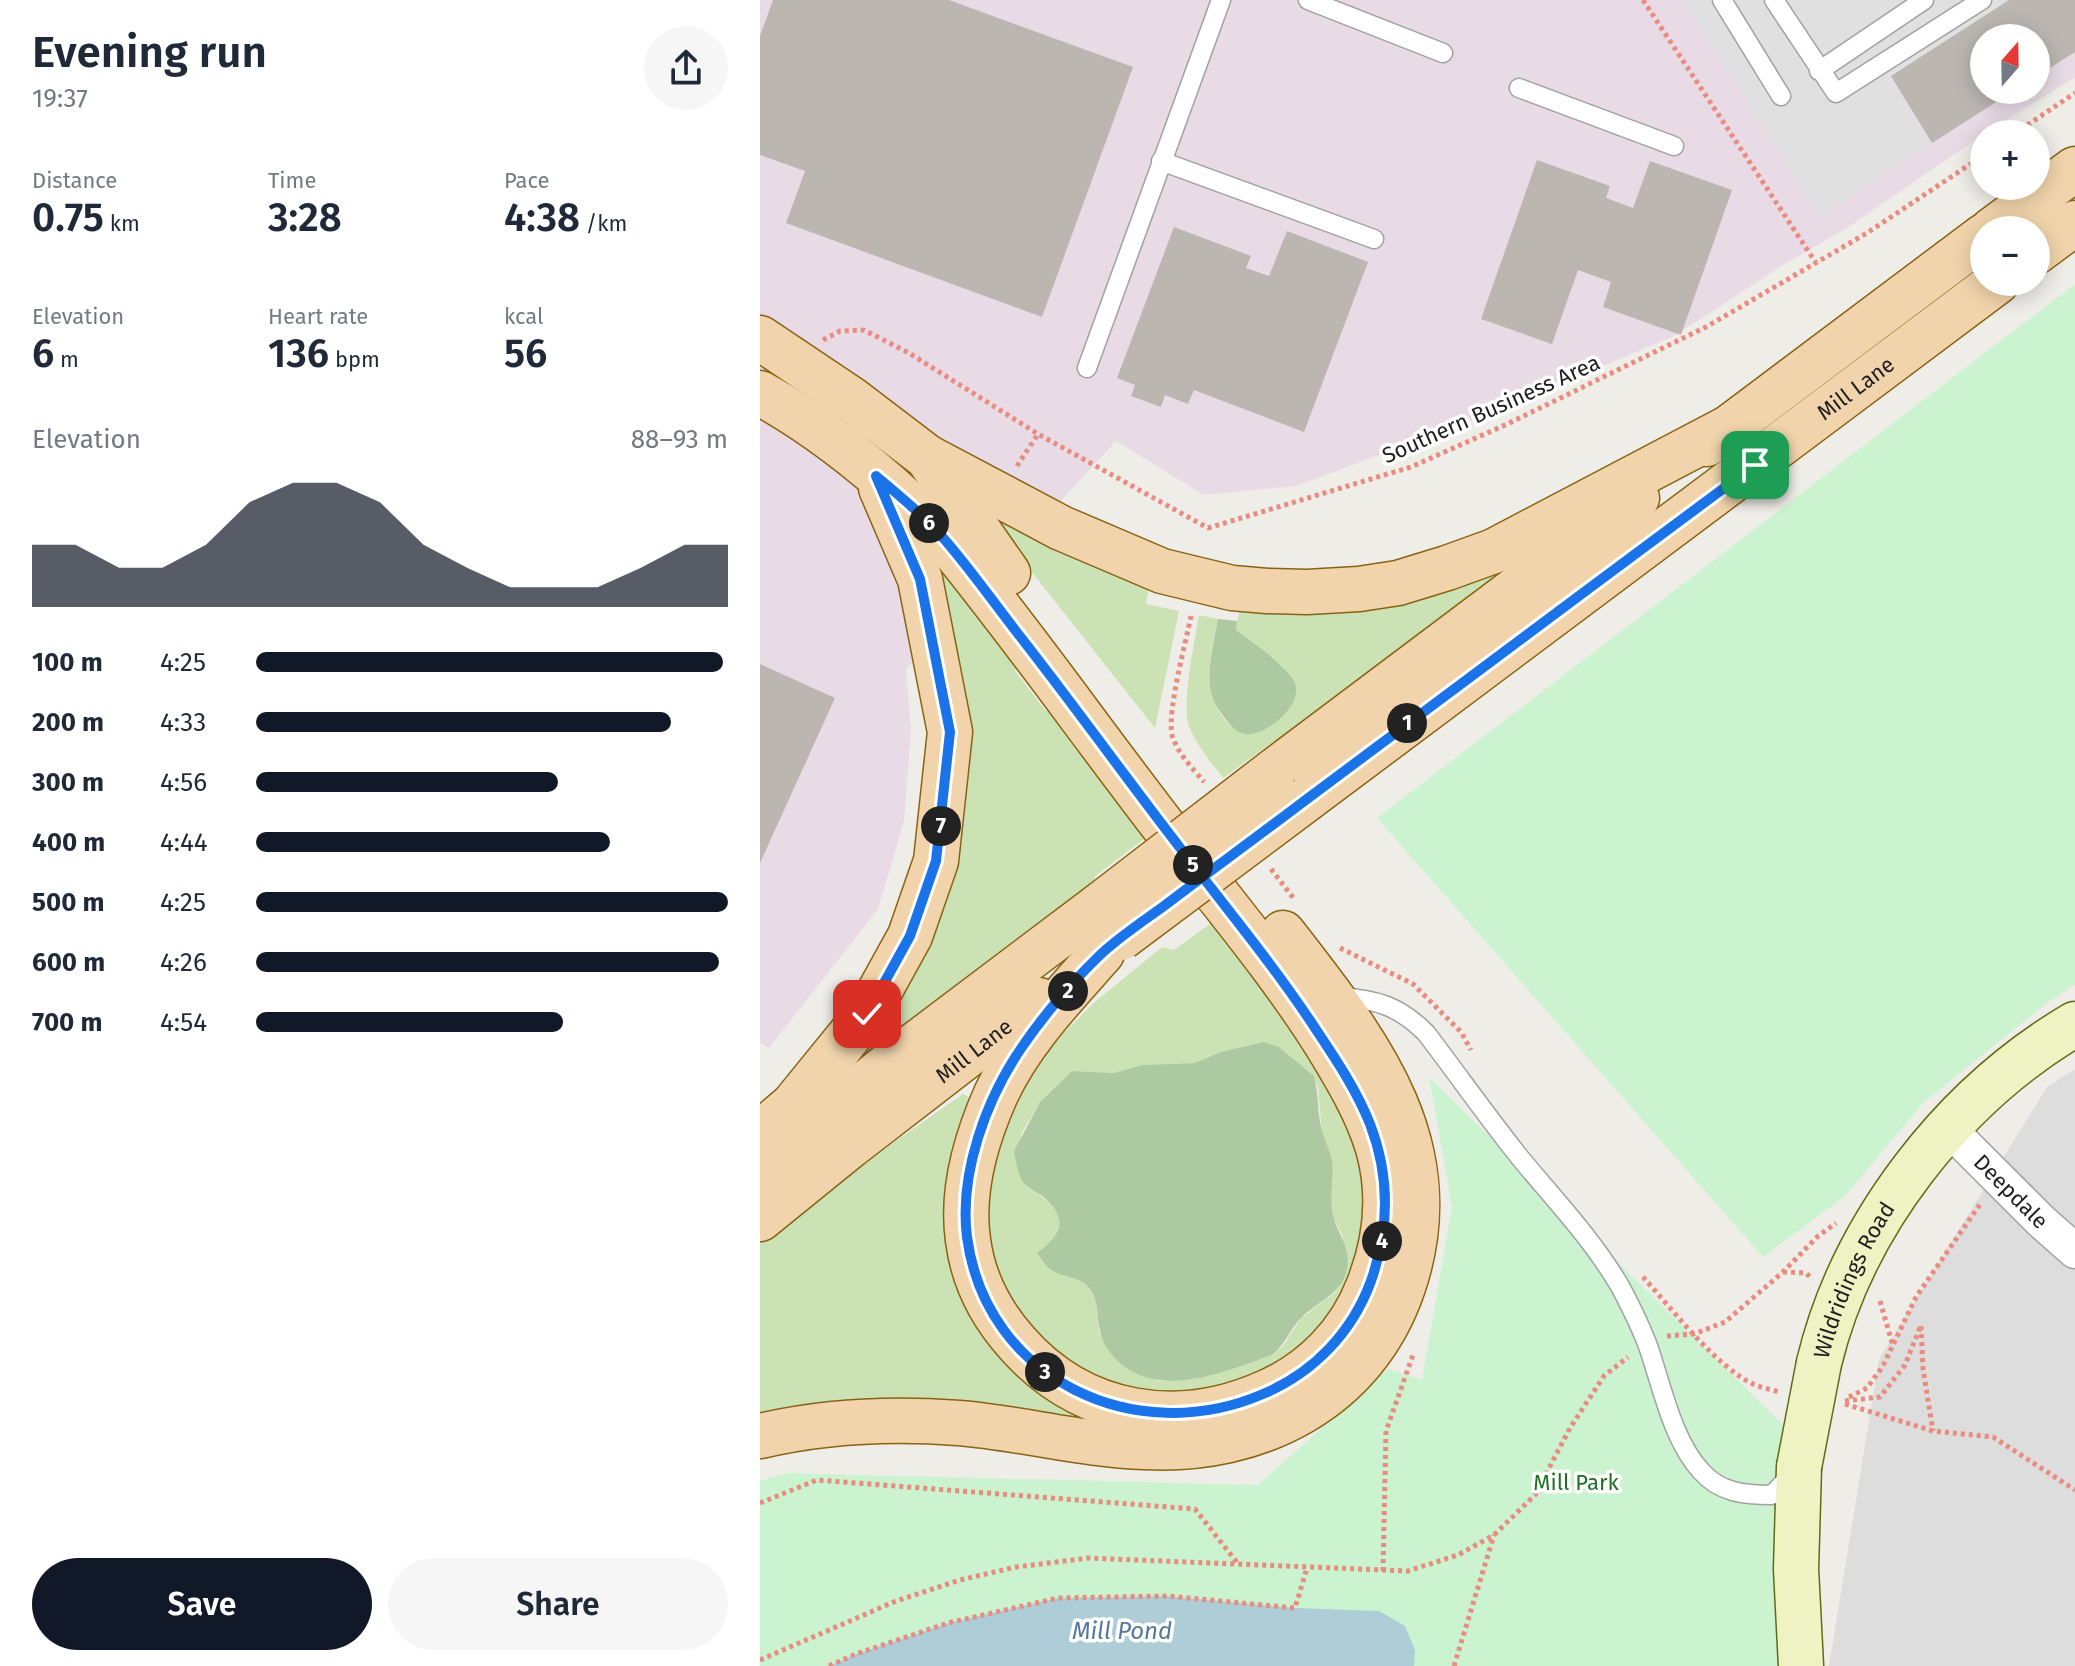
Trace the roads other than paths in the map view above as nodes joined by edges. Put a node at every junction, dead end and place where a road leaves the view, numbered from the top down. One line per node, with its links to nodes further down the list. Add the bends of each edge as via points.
1 (1221, 0): 12 (lane)
2 (1308, 0): 7 (lane)
3 (1722, 0): 10 (lane)
4 (1774, 0): 8 (lane)
5 (1924, 0): 8 (lane)
6 (1982, 0): 8 (lane, via 1836,93)
7 (1443, 53)
8 (1819, 71)
9 (1519, 88): 11 (lane)
10 (1781, 96)
11 (1674, 146)
12 (1161, 161): 16 (lane); 21 (lane)
13 (2075, 169): 14 (main road)
14 (2011, 216)
15 (2075, 223): 17 (main road)
16 (1374, 239)
17 (2050, 242)
18 (1970, 247): 23 (main road, Mill Lane)
19 (1979, 296): 26 (main road, Mill Lane, bridge, via 1308,798)
20 (760, 338): 24 (main road)
21 (1087, 368)
22 (760, 393): 25 (main road, via 830,438)
23 (1730, 427): 24 (main road, via 1494,551 1398,583 1307,592 1232,588 1162,571 1061,528); 26 (main road, Mill Lane, bridge, via 1274,771)
24 (927, 457): 27 (main road)
25 (876, 476): 27 (main road, via 959,557); 30 (main road, via 920,579 950,732 936,861 910,936 867,1014 793,1105)
26 (1107, 932): 27 (main road, via 1019,1051 998,1091 976,1148 966,1222 981,1289 995,1314 1040,1368 1106,1404 1154,1414 1227,1408 1306,1370 1358,1310 1384,1230 1385,1183 1371,1126); 31 (main road, Mill Lane, via 888,1065); 32 (main road, Mill Lane)
27 (1313, 994): 34 (main road, via 1385,1082 1404,1123 1418,1183 1416,1241 1387,1326 1354,1369 1317,1403 1248,1437 1182,1446 1147,1448 921,1421 843,1424); 35 (lane, via 1367,999 1408,1016 1426,1033 1622,1291 1700,1471 1727,1491 1772,1495)
28 (2075, 1024): 29 (street, Wildridings Road, via 1991,1085)
29 (1949, 1129): 33 (street, Deepdale); 35 (street, Wildridings Road, bridge, via 1907,1178 1868,1241 1838,1305 1819,1363)
30 (760, 1133)
31 (760, 1170)
32 (760, 1219)
33 (2075, 1251)
34 (760, 1436)
35 (1799, 1467): 36 (street, Wildridings Road, via 1796,1569)
36 (1801, 1666)

